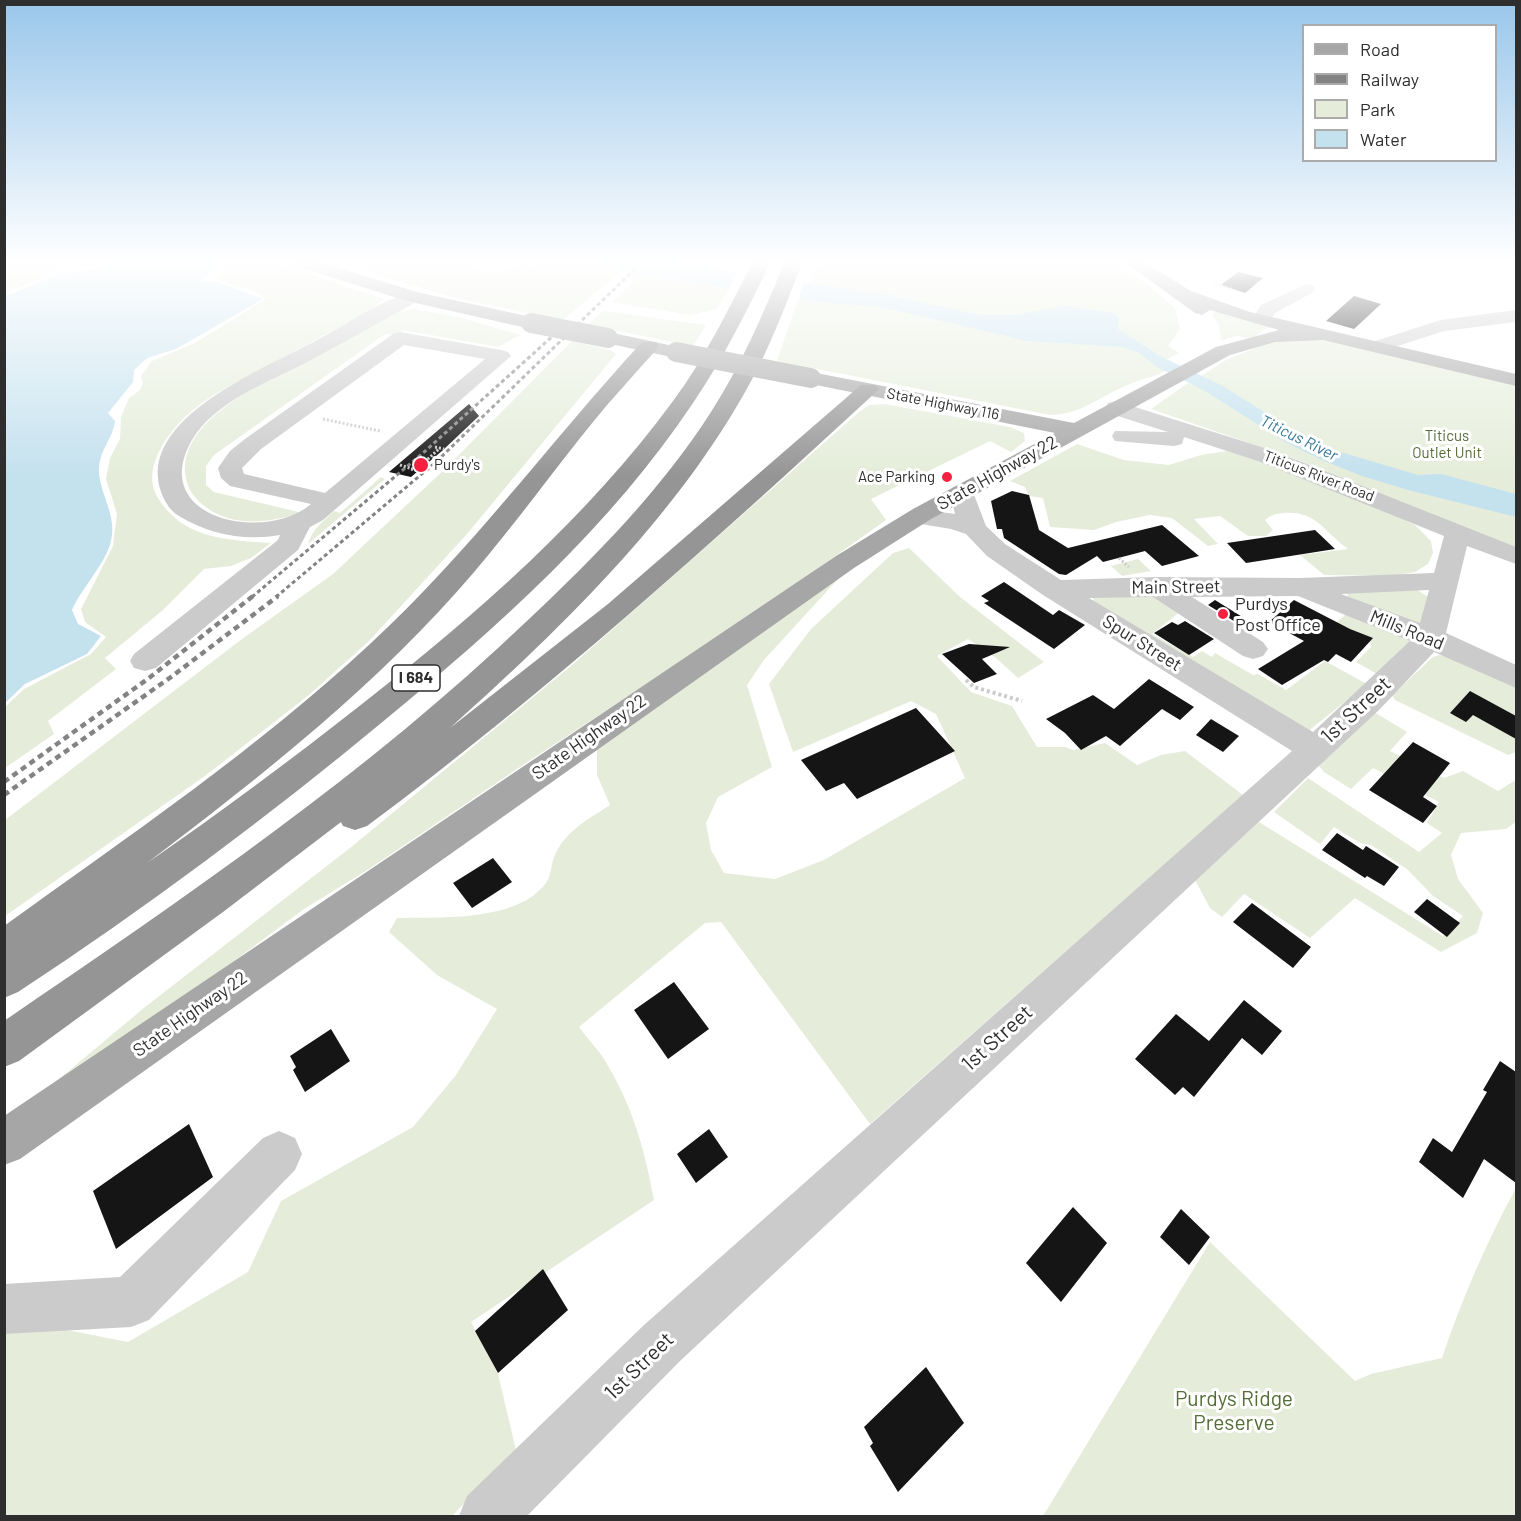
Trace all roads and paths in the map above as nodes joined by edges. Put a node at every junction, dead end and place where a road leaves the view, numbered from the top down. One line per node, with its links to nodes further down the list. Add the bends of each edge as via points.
1 (345, 334): 29 (street, via 221,402 191,427 174,451 169,485 182,507 194,517 231,529 270,530)
2 (587, 334): 12 (main road, State Highway 116, bridge)
3 (725, 334): 46 (highway, I 684, via 702,377 648,450 552,556 487,617 293,777)
4 (763, 334): 44 (highway, I 684, via 745,374 713,425 638,522 587,579 439,721)
5 (1211, 334): 13 (main road, via 1206,356)
6 (1294, 334): 13 (main road, State Highway 22, via 1269,336 1231,347)
7 (1317, 334): 10 (main road, State Highway 22)
8 (1324, 334): 10 (main road)
9 (1416, 334): 11 (street)
10 (1329, 335): 11 (main road)
11 (1378, 346): 14 (main road)
12 (663, 349): 15 (main road, State Highway 116, bridge); 45 (highway, via 586,416 465,566 381,651 214,793)
13 (1195, 365): 16 (main road, State Highway 22)
14 (1516, 380)
15 (868, 389): 18 (main road, State Highway 116); 44 (highway, via 747,498 425,767 323,839)
16 (1116, 408): 18 (main road, State Highway 22); 19 (street, Titicus River Road)
17 (296, 413): 20 (path); 20 (street, via 400,338 501,356); 27 (street, via 238,456 232,462 230,474 239,482)
18 (1076, 430): 26 (main road, State Highway 22)
19 (1193, 432): 21 (street, via 1187,440); 31 (street, Titicus River Road, via 1266,456)
20 (406, 436): 27 (street)
21 (1123, 436)
22 (435, 447): 24 (path, via 442,449)
23 (400, 465): 24 (path, bridge)
24 (416, 470): 25 (path)
25 (411, 475)
26 (962, 492): 28 (main road, State Highway 22); 30 (street, Spur Street)
27 (329, 501): 29 (street)
28 (918, 517): 30 (street, Spur Street, via 947,520); 48 (main road, State Highway 22, via 810,585)
29 (298, 524): 39 (street, via 289,544)
30 (975, 529): 36 (street, Spur Street, via 996,550)
31 (1458, 531): 32 (street, Titicus River Road); 33 (street)
32 (1516, 556)
33 (1444, 581): 35 (street, Main Street); 37 (street)
34 (1155, 586): 35 (street, Main Street); 36 (street, Main Street); 38 (street)
35 (1296, 587): 37 (street, Mills Road)
36 (1053, 589): 43 (street, Spur Street)
37 (1430, 638): 40 (street, Mills Road); 43 (street, 1st Street)
38 (1253, 649)
39 (145, 661)
40 (1516, 677)
41 (966, 680): 42 (path, via 974,687)
42 (1022, 700)
43 (1315, 749): 51 (street, 1st Street, via 655,1350)
44 (273, 854): 47 (highway, I 684)
45 (4, 950)
46 (4, 979)
47 (4, 1046)
48 (4, 1143)
49 (279, 1154): 50 (street, via 131,1302)
50 (4, 1309)
51 (487, 1516)

